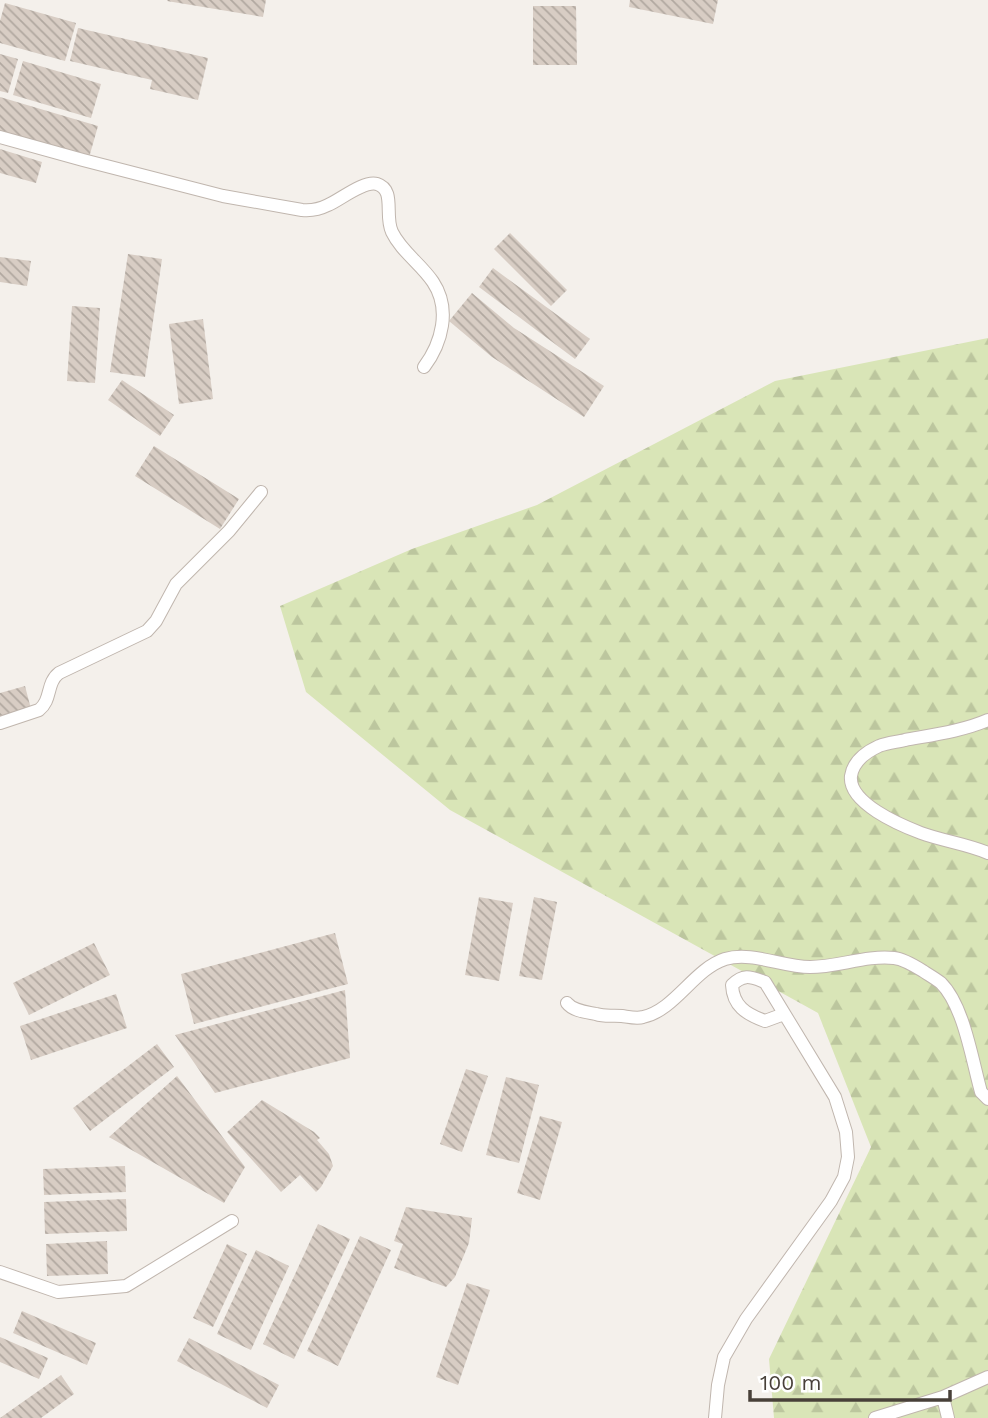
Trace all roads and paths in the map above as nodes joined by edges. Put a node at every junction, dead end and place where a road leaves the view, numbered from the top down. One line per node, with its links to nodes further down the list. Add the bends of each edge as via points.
1 (0, 137): 2 (street, via 223,196 302,210 327,206 366,184 380,185 388,195 393,234 433,281 441,302 442,332)
2 (424, 367)
3 (261, 492): 5 (street, via 176,584 147,631 59,673 52,679 43,707)
4 (988, 720): 6 (street, via 880,746 856,763 851,784 878,812 921,833)
5 (0, 723)
6 (988, 853)
7 (567, 1003): 9 (street, via 600,1015 642,1018 666,1005 716,964 734,957 796,967 896,958 940,982 953,998 981,1092)
8 (784, 1014): 14 (street, via 835,1097 848,1157 831,1201 746,1318 724,1357)
9 (988, 1099)
10 (232, 1221): 11 (street, via 126,1286 58,1293)
11 (0, 1272)
12 (988, 1377): 13 (street)
13 (943, 1397): 15 (street); 16 (street)
14 (715, 1418)
15 (876, 1418)
16 (948, 1418)

